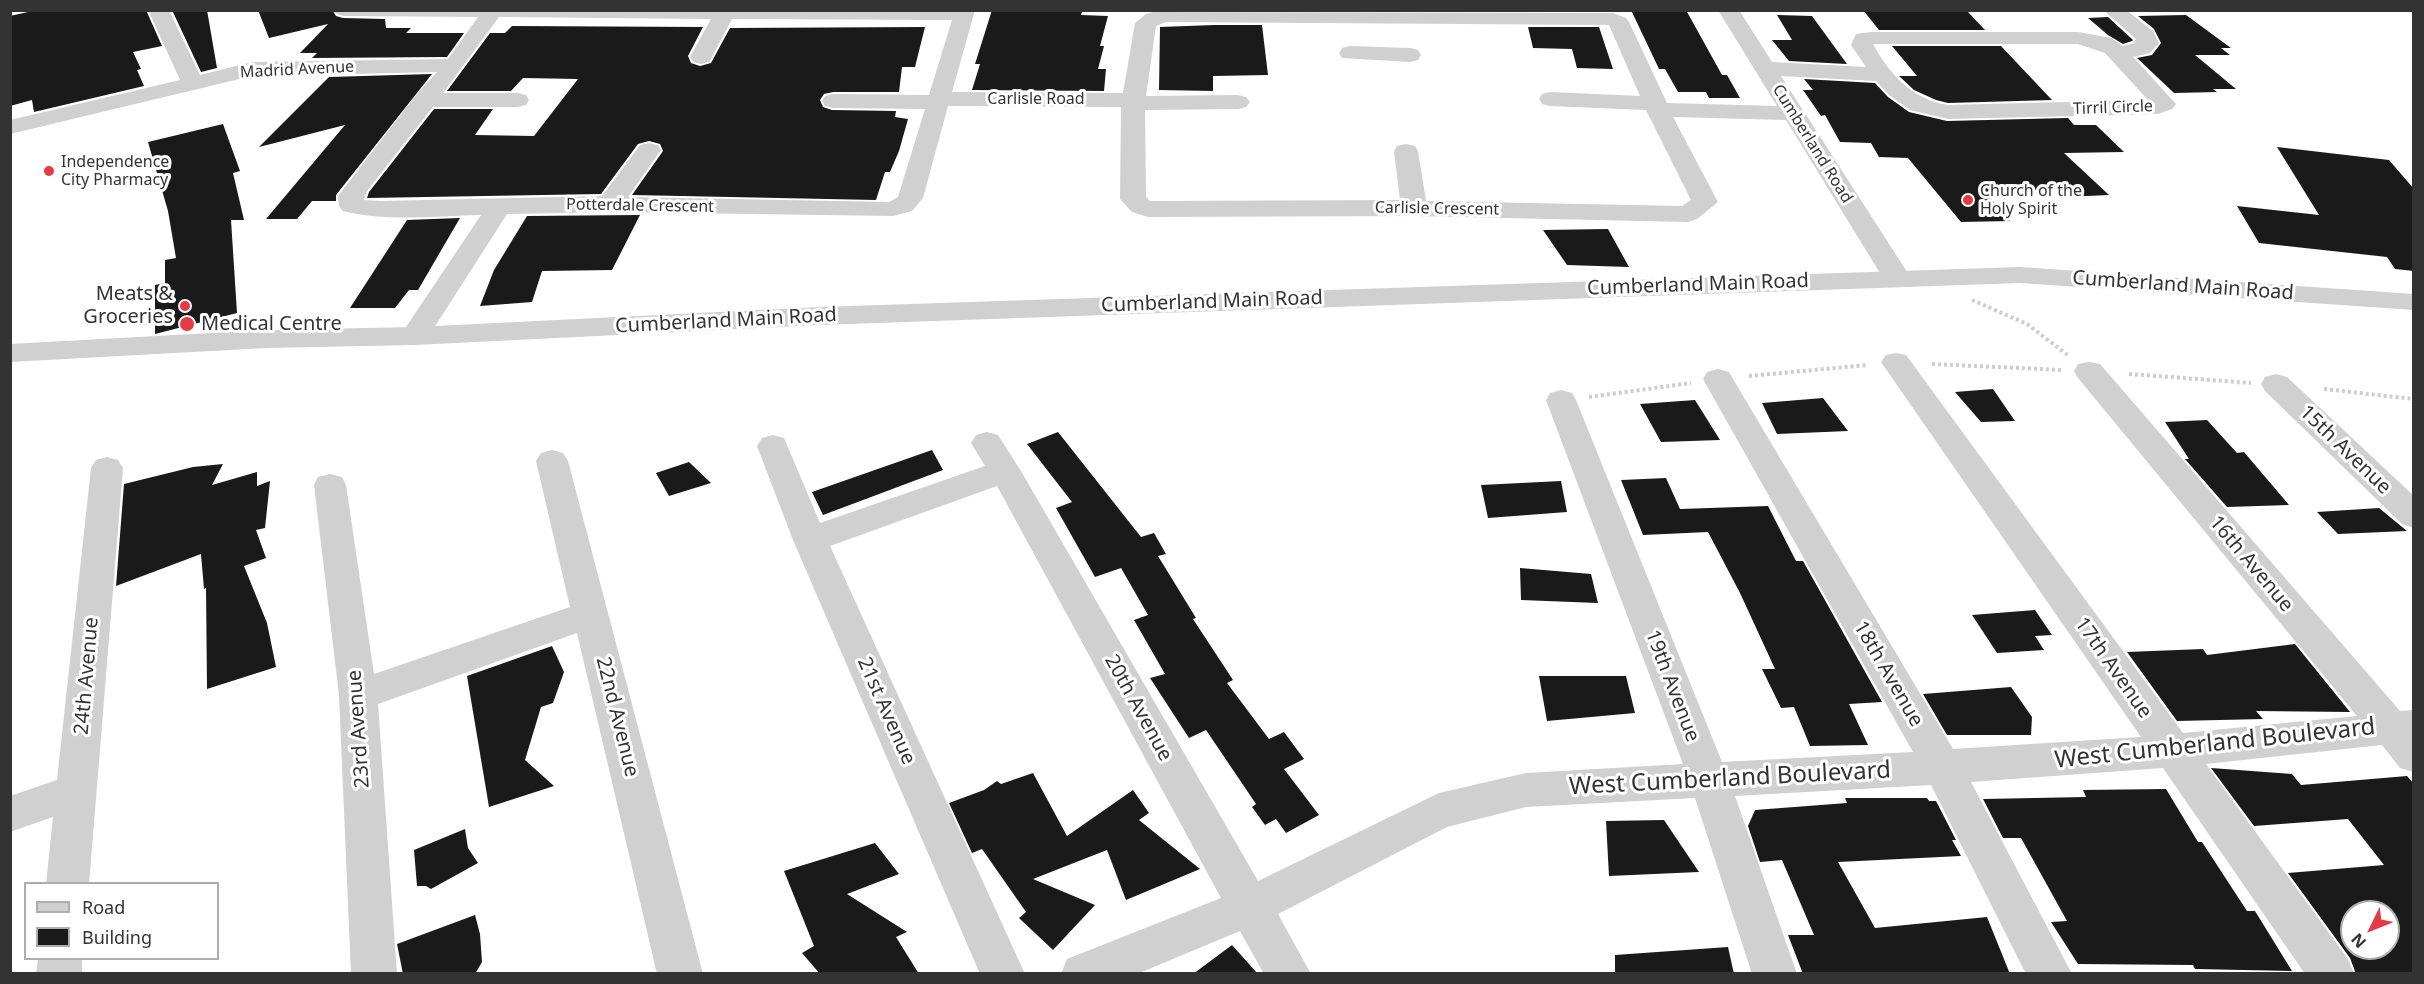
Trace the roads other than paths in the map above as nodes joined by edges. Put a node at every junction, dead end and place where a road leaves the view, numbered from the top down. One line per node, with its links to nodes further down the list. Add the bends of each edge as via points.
1 (158, 10): 18 (street)
2 (344, 10): 5 (street)
3 (1728, 10): 16 (street, Cumberland Road)
4 (2113, 10): 12 (street, via 2145,36 2148,43)
5 (417, 11): 8 (street)
6 (725, 12): 7 (street); 8 (street); 14 (street)
7 (965, 12): 20 (street, Potterdale Crescent)
8 (492, 13): 15 (street)
9 (1370, 18): 11 (street); 24 (street, Carlisle Crescent, via 1153,18 1146,23); 26 (street, Carlisle Crescent, via 1605,18 1619,22)
10 (1350, 53): 11 (street)
11 (1378, 54): 13 (street)
12 (2120, 54): 17 (street, Tirril Circle, via 2103,43 2078,38 1864,39 1862,45); 17 (street, Tirril Circle, via 2163,101 2162,106 1935,111 1904,99)
13 (1410, 55)
14 (701, 57)
15 (454, 65): 18 (street, Madrid Avenue, via 252,69); 19 (street, Potterdale Crescent)
16 (1764, 68): 17 (street); 27 (street, Cumberland Road)
17 (1883, 75)
18 (192, 82): 28 (street, Madrid Avenue)
19 (424, 100): 22 (street); 32 (street, Potterdale Crescent, via 357,187 351,196 352,206 381,209)
20 (939, 100): 23 (street, Carlisle Road); 24 (street, Carlisle Road); 31 (street, Potterdale Crescent, via 910,198 899,207 885,210)
21 (1550, 100): 26 (street)
22 (517, 101)
23 (832, 101)
24 (1133, 101): 25 (street, Carlisle Road); 33 (street, Carlisle Crescent, via 1133,199 1141,207 1156,211)
25 (1238, 102)
26 (1657, 107): 27 (street); 33 (street, Carlisle Crescent, via 1705,202 1688,214)
27 (1792, 113): 34 (street, Cumberland Road)
28 (10, 127)
29 (649, 150): 31 (street)
30 (1405, 150): 33 (street)
31 (610, 204): 32 (street, Potterdale Crescent)
32 (500, 205): 36 (street)
33 (1414, 208)
34 (1897, 278): 35 (street, Cumberland Main Road, via 2020,275); 36 (street, Cumberland Main Road, via 820,316)
35 (2414, 302)
36 (415, 336): 37 (street, Cumberland Main Road, via 266,339)
37 (10, 353)
38 (1896, 362): 52 (street, 17th Avenue)
39 (2089, 371): 51 (street, 16th Avenue)
40 (1718, 380): 54 (street, 18th Avenue)
41 (2276, 384): 47 (street, 15th Avenue)
42 (1561, 400): 55 (street, 19th Avenue)
43 (773, 446): 48 (street, 21st Avenue)
44 (552, 461): 49 (street, 22nd Avenue)
45 (107, 468): 56 (street, 24th Avenue)
46 (330, 485): 50 (street, 23rd Avenue)
47 (2414, 516)
48 (810, 540): 59 (street, 20th Avenue, via 996,457); 62 (street, 21st Avenue)
49 (591, 615): 50 (street); 61 (street, 22nd Avenue)
50 (358, 695): 60 (street, 23rd Avenue)
51 (2401, 726): 52 (street, West Cumberland Boulevard); 53 (street, 16th Avenue)
52 (2172, 751): 54 (street, West Cumberland Boulevard); 67 (street, 17th Avenue)
53 (2414, 756)
54 (1942, 767): 55 (street, West Cumberland Boulevard); 66 (street, 18th Avenue)
55 (1708, 780): 59 (street, West Cumberland Boulevard, via 1526,790 1439,811); 65 (street, 19th Avenue)
56 (76, 791): 57 (street); 58 (street, 24th Avenue)
57 (10, 814)
58 (67, 882)
59 (1249, 907): 63 (street, West Cumberland Boulevard); 64 (street, 20th Avenue)
60 (374, 974)
61 (680, 974)
62 (1004, 974)
63 (1083, 974)
64 (1289, 974)
65 (1775, 974)
66 (2050, 974)
67 (2331, 974)

